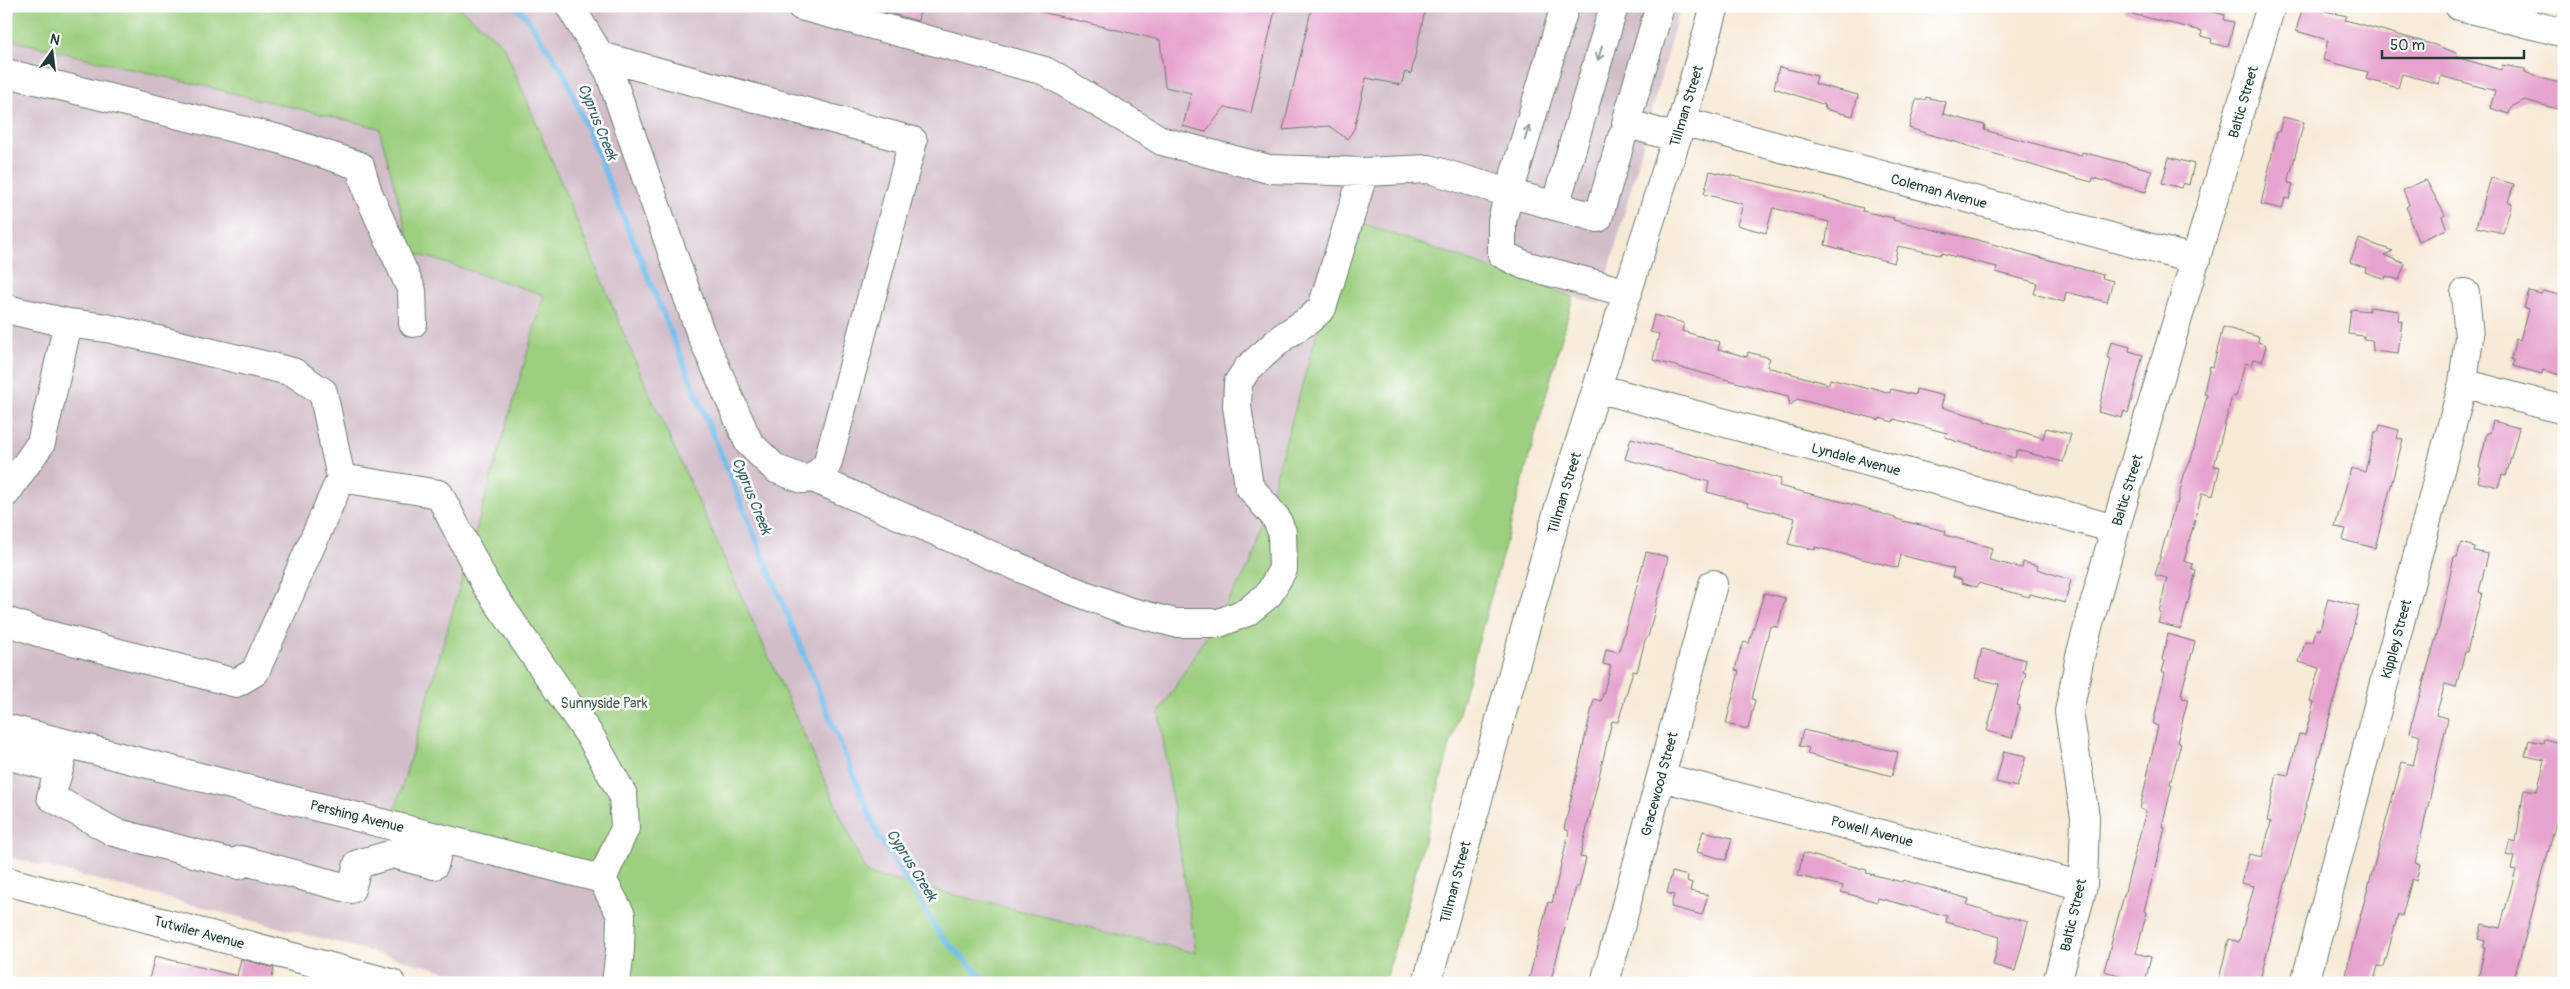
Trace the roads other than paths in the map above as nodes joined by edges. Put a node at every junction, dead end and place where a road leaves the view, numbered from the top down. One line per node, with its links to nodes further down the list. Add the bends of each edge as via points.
1 (570, 6): 10 (street)
2 (801, 6): 14 (street, via 1045,71 1162,141 1269,169)
3 (1565, 6): 15 (street, one-way to 3)
4 (1614, 6): 16 (street, one-way to 16)
5 (1660, 6): 12 (street, Coleman Avenue, via 1626,123)
6 (1715, 6): 12 (street, Tillman Street)
7 (2271, 6): 17 (street, Baltic Street)
8 (2459, 6): 9 (street)
9 (2564, 33)
10 (600, 56): 27 (street, via 609,71 700,332 749,443 776,469 803,479); 27 (street, via 913,141 827,465)
11 (6, 73): 21 (street, via 280,139 360,166 368,193 412,291)
12 (1680, 130): 17 (street, Coleman Avenue); 18 (street, Tillman Street)
13 (1622, 138): 16 (street, via 1598,218)
14 (1364, 172): 15 (street, via 1429,169); 27 (street, via 1322,308 1247,368 1238,383 1236,406 1249,486 1276,518 1282,532 1283,569 1269,594 1246,612 1219,623 1175,623 1128,611 1069,589)
15 (1511, 187): 16 (street); 18 (street, via 1502,221 1502,254 1524,265)
16 (1555, 206)
17 (2196, 260): 29 (street, Baltic Street)
18 (1628, 293): 24 (street, Tillman Street)
19 (2465, 293): 23 (street, Kippley Street, via 2469,337)
20 (6, 309): 22 (street)
21 (414, 323)
22 (68, 324): 26 (street, via 107,328 293,372 322,392); 28 (street, via 41,443)
23 (2463, 383): 25 (street); 46 (street, Kippley Street)
24 (1598, 388): 29 (street, Lyndale Avenue); 43 (street, Tillman Street, via 1559,507)
25 (2564, 410)
26 (341, 478): 31 (street, via 256,672 236,683); 37 (street, via 439,494 486,585 592,739 623,795 625,828)
27 (813, 478)
28 (6, 493)
29 (2115, 529): 39 (street, Baltic Street, via 2080,656 2069,712 2085,817)
30 (1713, 584): 35 (street, Gracewood Street)
31 (6, 622)
32 (6, 728): 34 (street, Pershing Avenue)
33 (6, 755): 34 (street)
34 (62, 756): 36 (street, Pershing Avenue); 36 (street, via 51,798 114,832 239,864 241,860 350,889 358,864 393,854 434,865)
35 (1661, 777): 39 (street, Powell Avenue); 44 (street, Gracewood Street)
36 (441, 838): 37 (street, Pershing Avenue)
37 (602, 880): 42 (street, via 621,915)
38 (6, 881): 40 (street, Tutwiler Avenue)
39 (2083, 886): 45 (street, Baltic Street)
40 (361, 979): 41 (street, Tutwiler Avenue)
41 (392, 983)
42 (616, 983)
43 (1427, 983)
44 (1605, 983)
45 (2057, 983)
46 (2306, 983)

